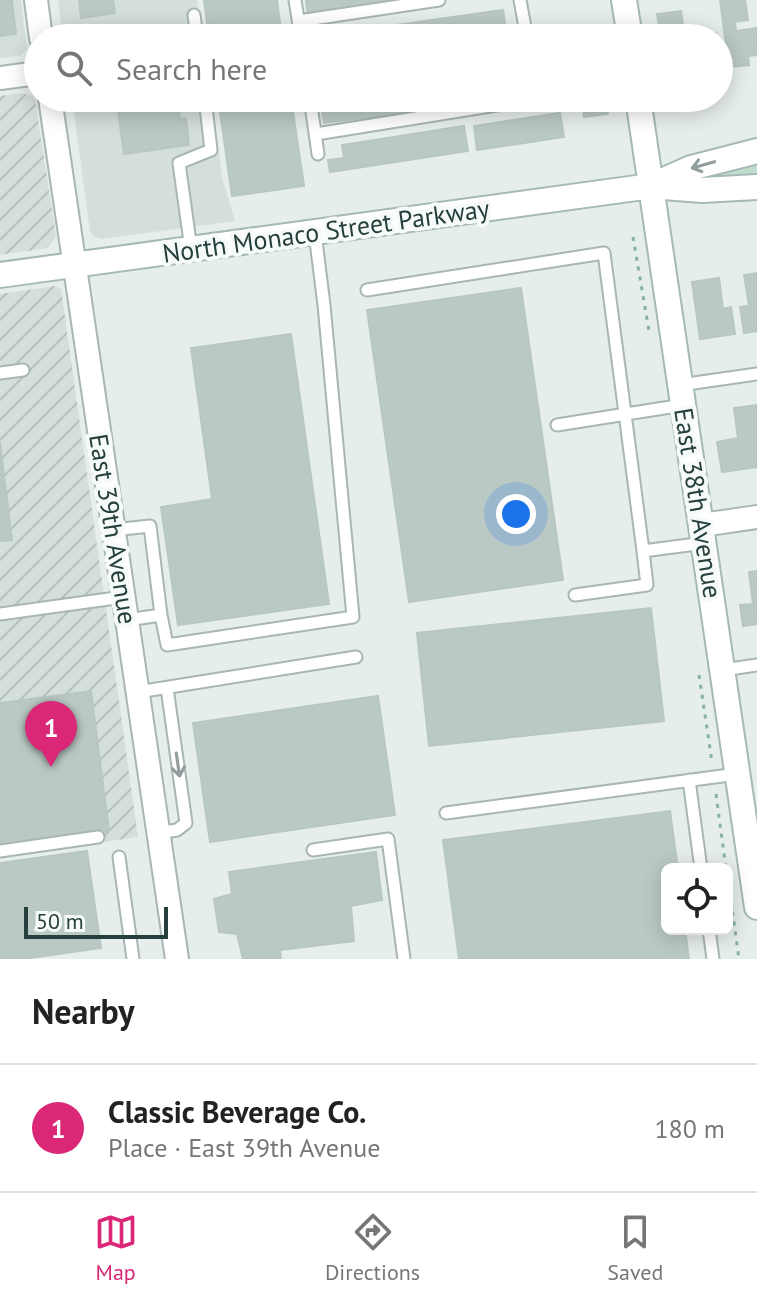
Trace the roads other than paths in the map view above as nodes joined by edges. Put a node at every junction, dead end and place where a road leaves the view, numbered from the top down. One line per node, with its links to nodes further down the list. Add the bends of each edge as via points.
1 (36, 0): 8 (street)
2 (295, 0): 7 (lane)
3 (439, 0): 7 (lane)
4 (520, 0): 11 (lane)
5 (624, 0): 12 (street)
6 (194, 15): 9 (lane)
7 (299, 21): 10 (lane)
8 (39, 24)
9 (195, 24)
10 (299, 24)
11 (524, 24)
12 (627, 24)
13 (24, 75): 14 (street)
14 (0, 78)
15 (52, 112): 27 (street, East 39th Avenue)
16 (207, 112): 26 (lane, via 211,150 179,163)
17 (312, 112): 20 (lane)
18 (453, 112): 20 (lane)
19 (640, 112): 23 (street, East 38th Avenue)
20 (316, 134): 22 (lane)
21 (757, 151): 23 (street, North Monaco Street Parkway, one-way to 23, via 691,168)
22 (318, 154)
23 (651, 186): 24 (street, North Monaco Street Parkway); 25 (street, North Monaco Street Parkway); 33 (street, East 38th Avenue)
24 (757, 187)
25 (315, 233): 26 (street, North Monaco Street Parkway); 43 (lane, via 353,617 167,645)
26 (191, 250): 27 (street, North Monaco Street Parkway)
27 (75, 266): 28 (street, North Monaco Street Parkway); 37 (street, East 39th Avenue)
28 (0, 275)
29 (367, 290): 34 (lane, via 604,253)
30 (23, 370): 31 (lane)
31 (0, 373)
32 (757, 374): 33 (lane)
33 (682, 395): 34 (lane); 38 (street, East 38th Avenue)
34 (627, 414): 35 (lane); 39 (lane)
35 (557, 425)
36 (757, 517): 38 (street)
37 (113, 530): 41 (street, East 39th Avenue); 43 (lane, via 150,526)
38 (703, 534): 39 (lane); 47 (street, East 38th Avenue)
39 (643, 551): 40 (lane, via 647,585)
40 (575, 595)
41 (123, 597): 42 (lane); 44 (street, East 39th Avenue)
42 (0, 614)
43 (161, 615): 44 (lane)
44 (127, 620): 49 (street, East 39th Avenue)
45 (356, 657): 48 (lane)
46 (757, 665): 47 (lane)
47 (723, 670): 50 (street, East 38th Avenue)
48 (167, 688): 49 (lane); 54 (lane, one-way to 54, via 186,823)
49 (138, 692): 54 (street, East 39th Avenue)
50 (737, 773): 51 (lane); 52 (street, East 38th Avenue)
51 (689, 780): 53 (lane); 59 (lane)
52 (750, 808): 60 (street, East 38th Avenue)
53 (446, 813)
54 (158, 833): 63 (street, East 39th Avenue)
55 (98, 837): 57 (lane)
56 (313, 850): 64 (lane, via 388,839)
57 (0, 851)
58 (119, 857): 62 (lane)
59 (700, 863)
60 (757, 907)
61 (710, 935): 65 (lane)
62 (133, 959)
63 (177, 959)
64 (404, 959)
65 (713, 959)

